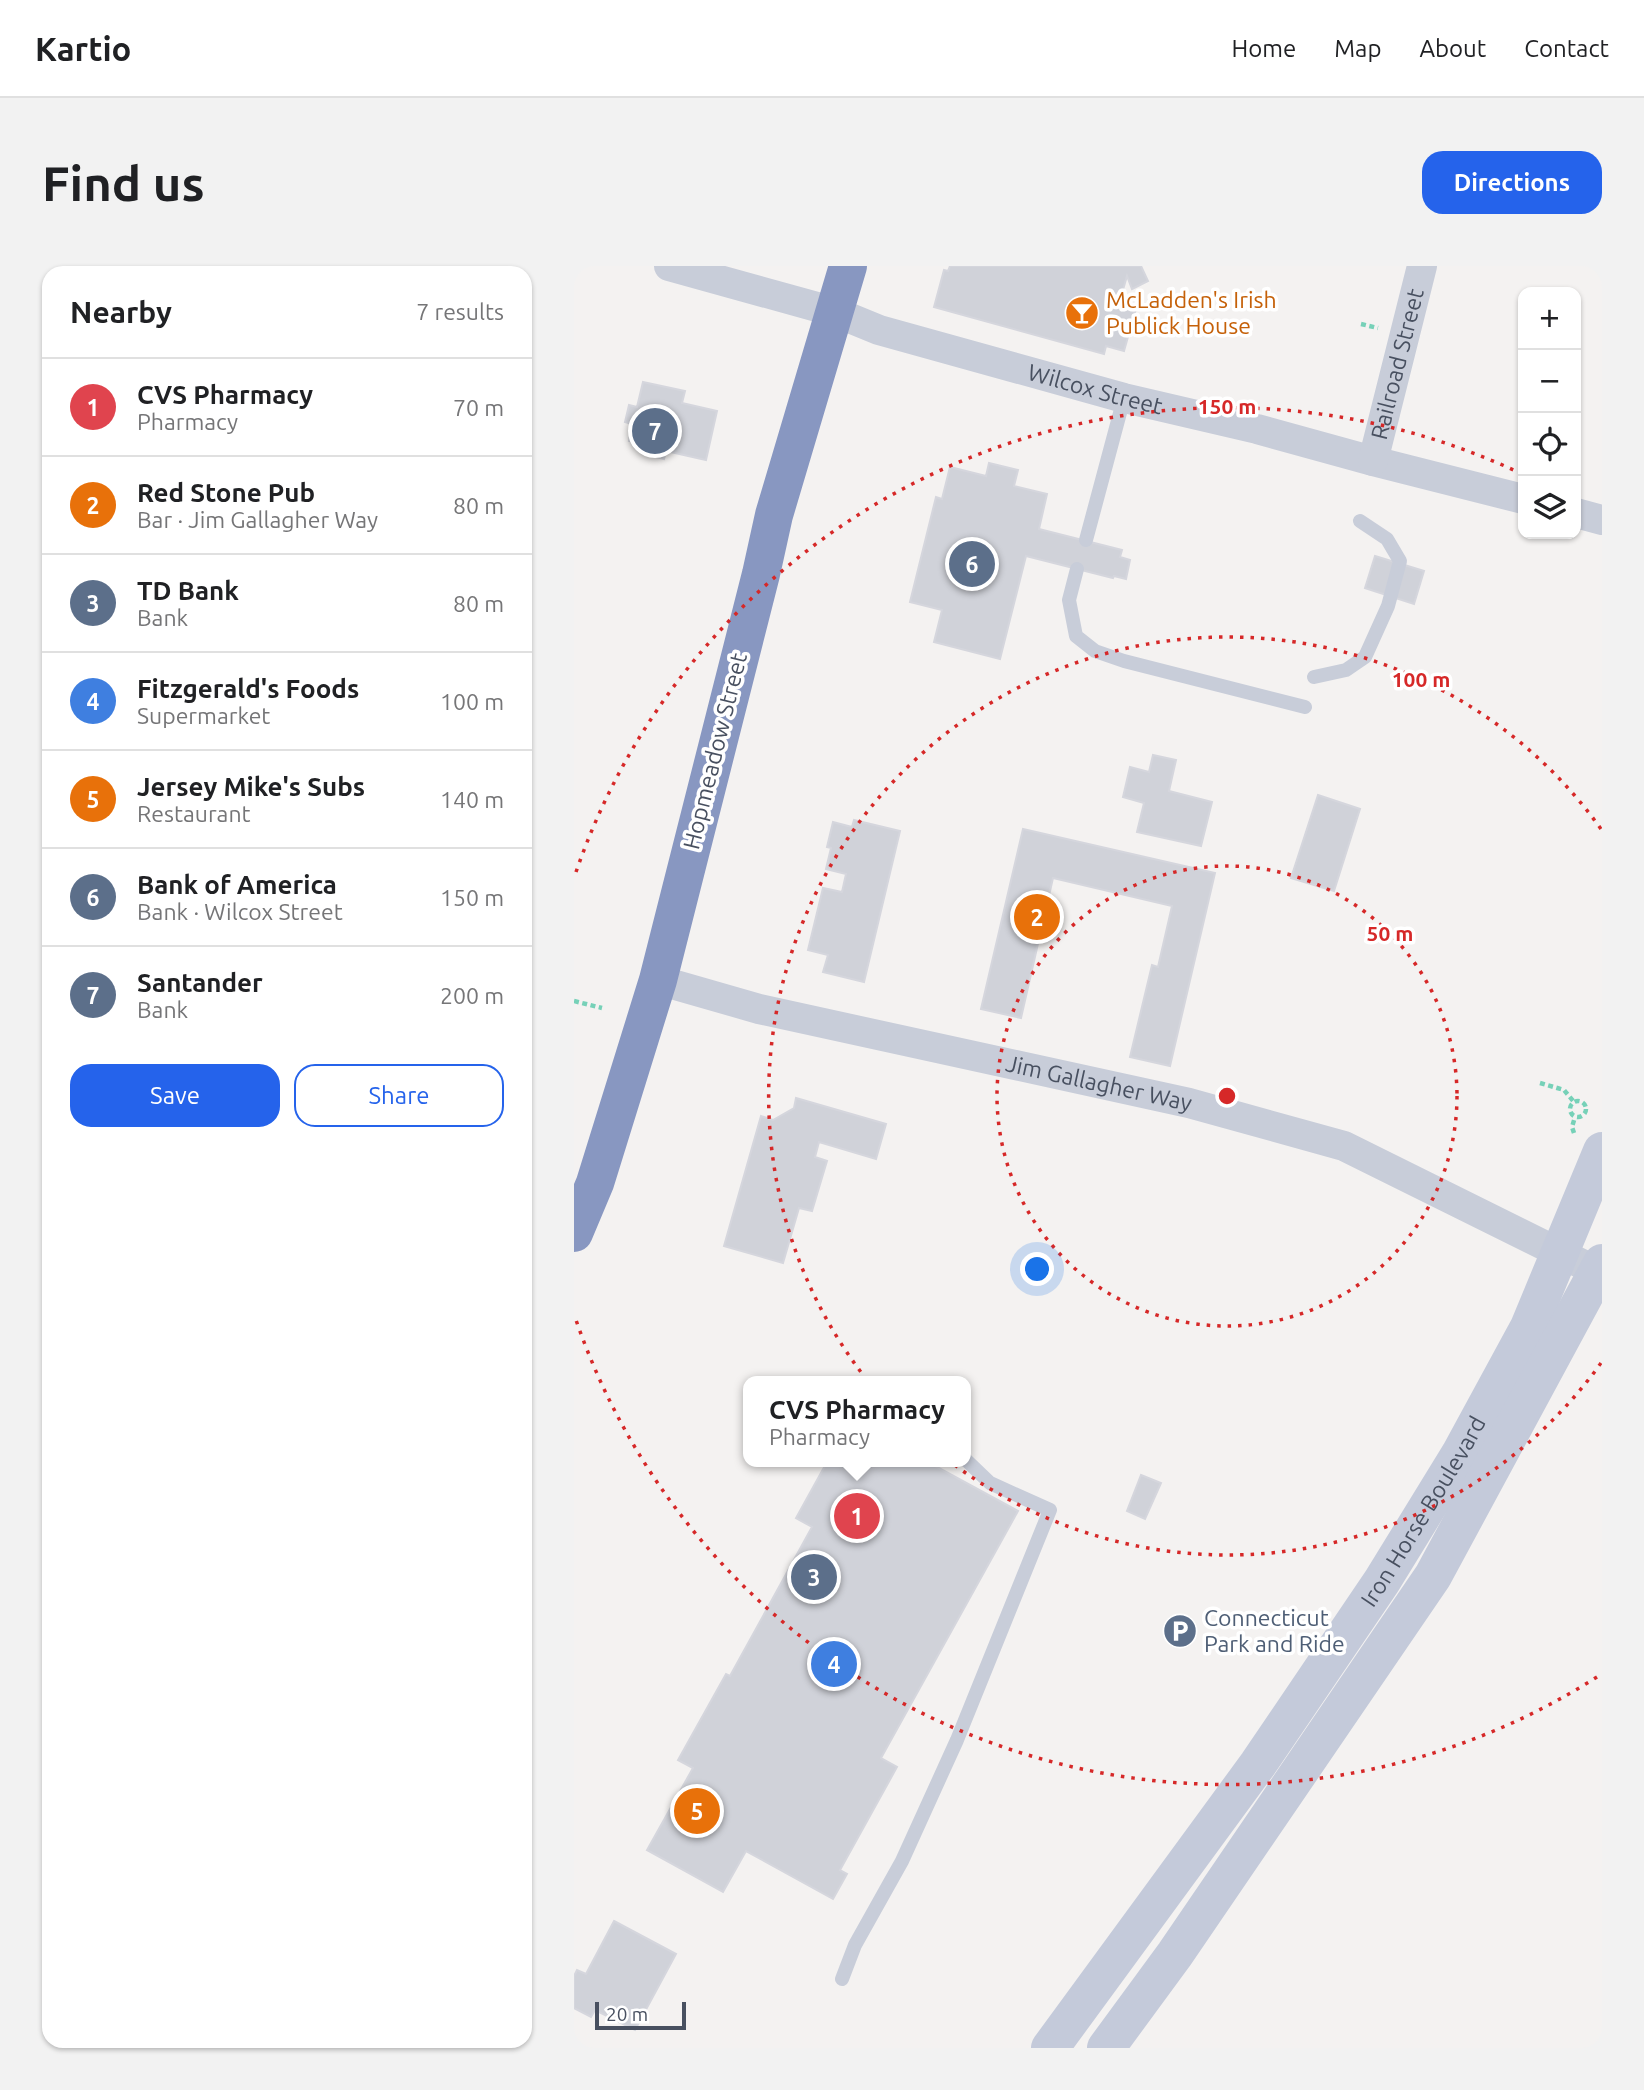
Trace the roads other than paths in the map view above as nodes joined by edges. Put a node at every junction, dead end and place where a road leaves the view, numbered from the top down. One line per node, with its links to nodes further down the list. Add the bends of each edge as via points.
1 (669, 266): 4 (street, Wilcox Street)
2 (848, 266): 4 (highway, Hopmeadow Street)
3 (1422, 266): 6 (street, Railroad Street)
4 (835, 312): 5 (street, Wilcox Street, via 879,330); 15 (highway, Hopmeadow Street, via 774,515)
5 (1124, 397): 6 (street, Wilcox Street); 11 (lane)
6 (1373, 461): 7 (street, Wilcox Street)
7 (1518, 498)
8 (1581, 514): 9 (street)
9 (1602, 520)
10 (1360, 521): 13 (lane, via 1387,539 1400,561 1388,606 1365,657 1346,670)
11 (1086, 540)
12 (1077, 569): 14 (lane, via 1069,600 1076,636 1095,650)
13 (1314, 677)
14 (1306, 707)
15 (658, 980): 17 (highway, Hopmeadow Street, via 595,1183); 18 (street, Jim Gallagher Way, via 759,1009 1189,1103 1344,1146)
16 (1602, 1151): 18 (street, Iron Horse Boulevard)
17 (574, 1233)
18 (1558, 1254): 19 (street, Jim Gallagher Way); 22 (street, Iron Horse Boulevard, via 1523,1339 1382,1581 1258,1764)
19 (1600, 1268): 23 (street, Iron Horse Boulevard, via 1433,1576)
20 (971, 1466): 21 (lane, via 990,1483 1050,1510 957,1740)
21 (842, 1979)
22 (1050, 2048)
23 (1106, 2048)

